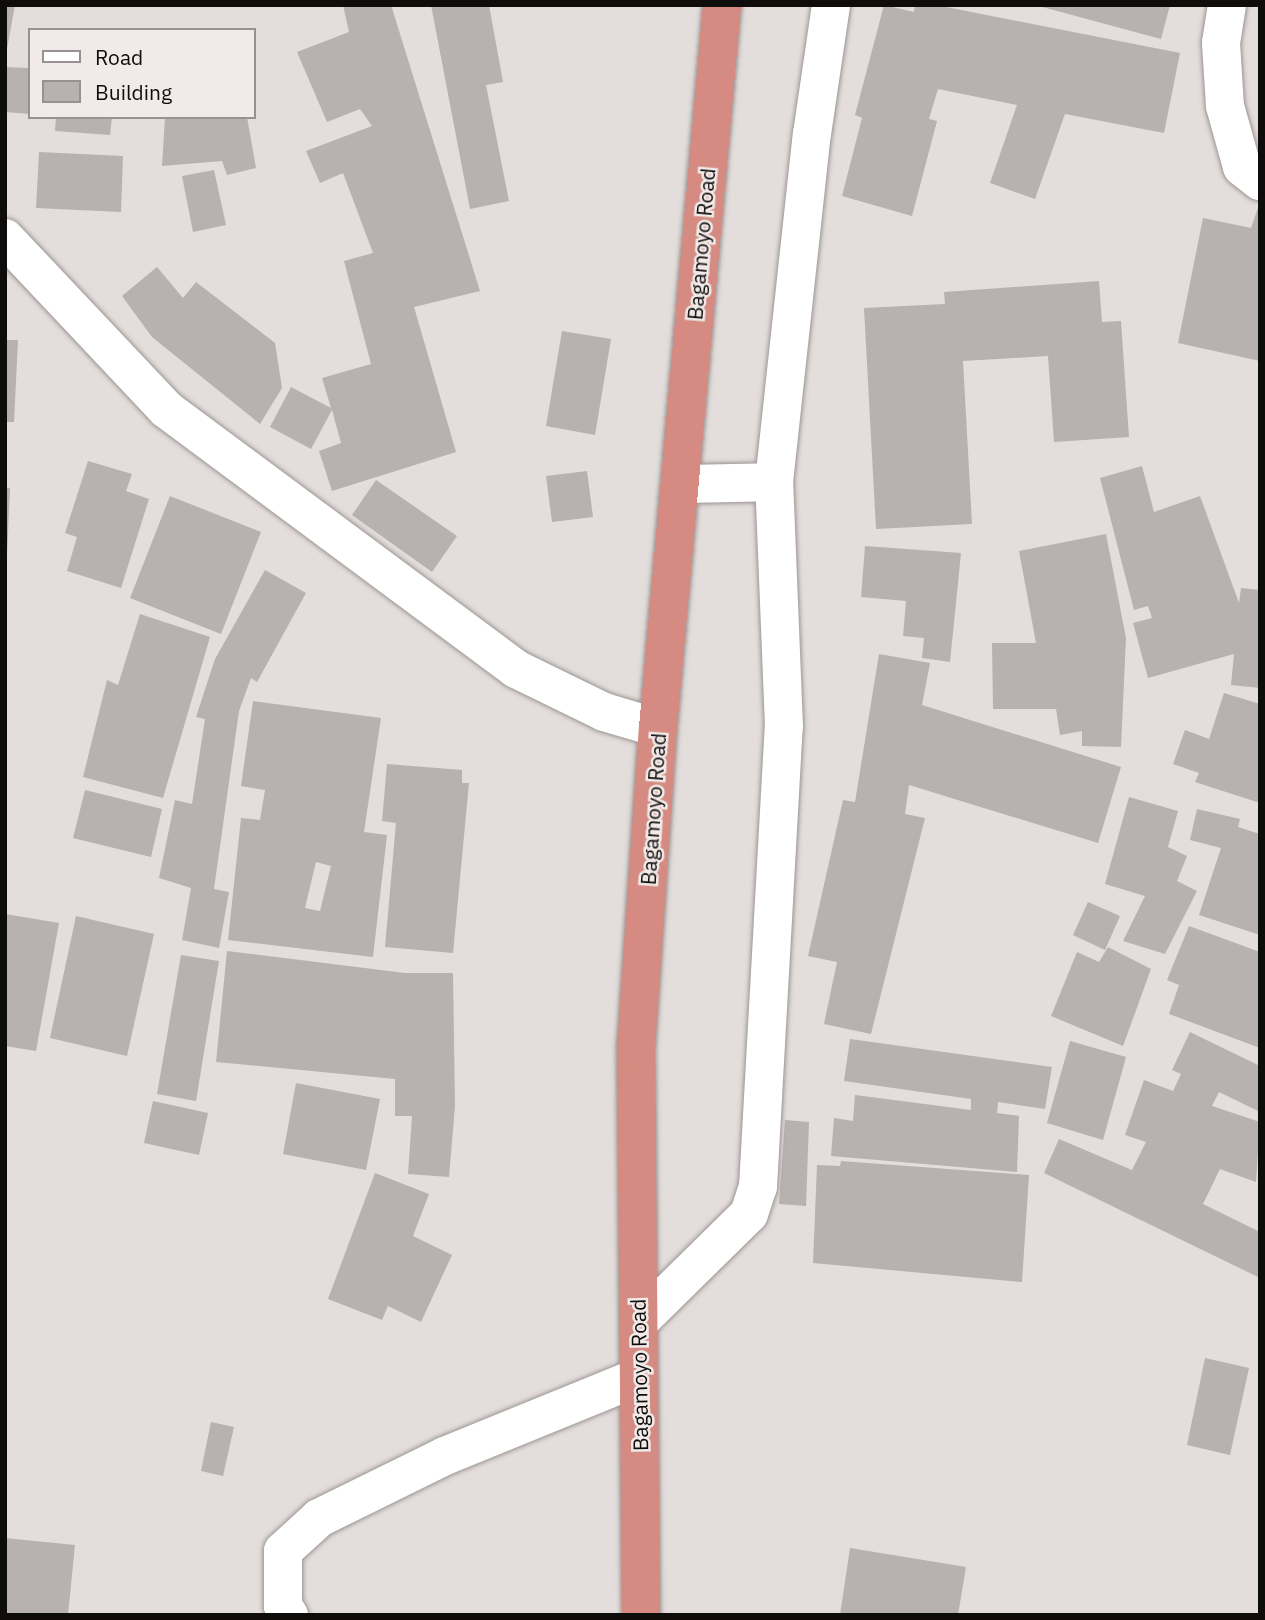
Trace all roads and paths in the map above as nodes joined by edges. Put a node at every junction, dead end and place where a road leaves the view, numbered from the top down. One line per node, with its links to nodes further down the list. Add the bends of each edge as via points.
1 (722, 5): 7 (highway, Bagamoyo Road)
2 (831, 5): 6 (street, via 811,134)
3 (1227, 5): 4 (street, via 1221,43 1226,106 1242,167)
4 (1260, 181)
5 (5, 238): 8 (street, via 166,409 516,669 604,712)
6 (774, 482): 7 (street); 9 (street, via 784,715 758,1187 749,1213)
7 (680, 484): 8 (highway, Bagamoyo Road)
8 (658, 728): 9 (highway, Bagamoyo Road, via 636,1048)
9 (639, 1322): 10 (highway, Bagamoyo Road)
10 (639, 1377): 11 (street, via 445,1456 319,1518 283,1551 283,1606); 12 (highway, Bagamoyo Road)
11 (289, 1615)
12 (641, 1615)

